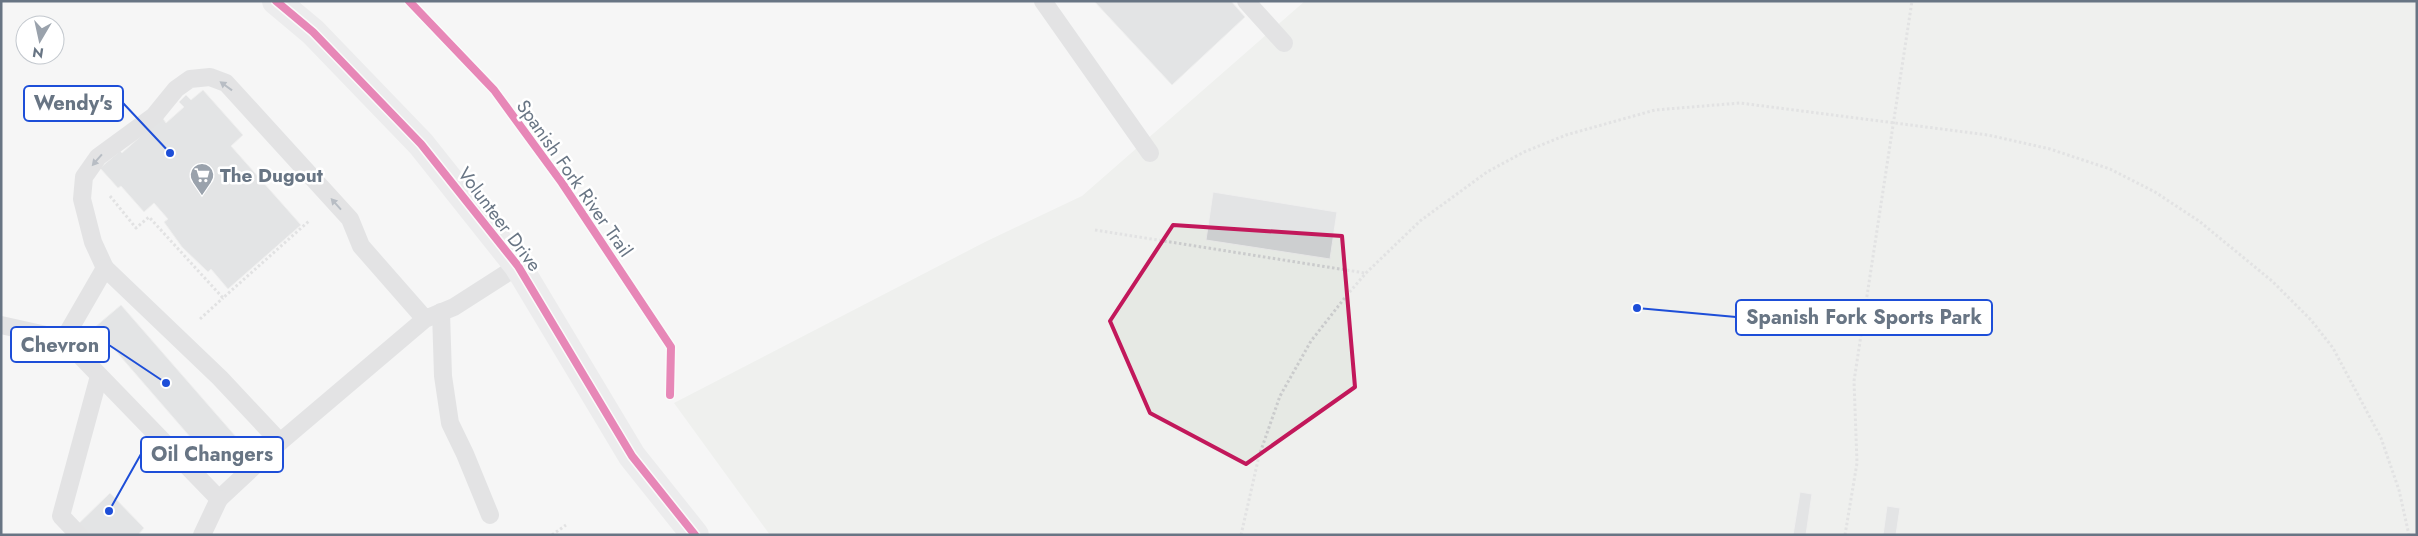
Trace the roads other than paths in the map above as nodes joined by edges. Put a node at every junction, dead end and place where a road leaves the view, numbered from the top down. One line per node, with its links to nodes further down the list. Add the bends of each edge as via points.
1 (276, 1): 6 (street, Volunteer Drive, via 313,32 421,144)
2 (1042, 1): 5 (lane)
3 (1246, 1): 4 (lane)
4 (1284, 44)
5 (1150, 153)
6 (518, 266): 8 (lane, via 454,307); 17 (street, Volunteer Drive, via 632,456)
7 (105, 268): 8 (lane, one-way to 7, via 361,246 350,219 226,83 210,77 190,79 176,90 154,116 98,157 84,177 82,199 93,242); 10 (lane); 12 (lane, via 220,378)
8 (433, 315): 12 (lane); 14 (lane, via 450,423)
9 (1, 325): 10 (lane)
10 (64, 339): 11 (lane)
11 (99, 376): 13 (lane); 15 (lane, via 61,516)
12 (280, 442): 13 (lane)
13 (219, 499): 16 (lane)
14 (490, 515)
15 (79, 535)
16 (202, 535)
17 (695, 535)

